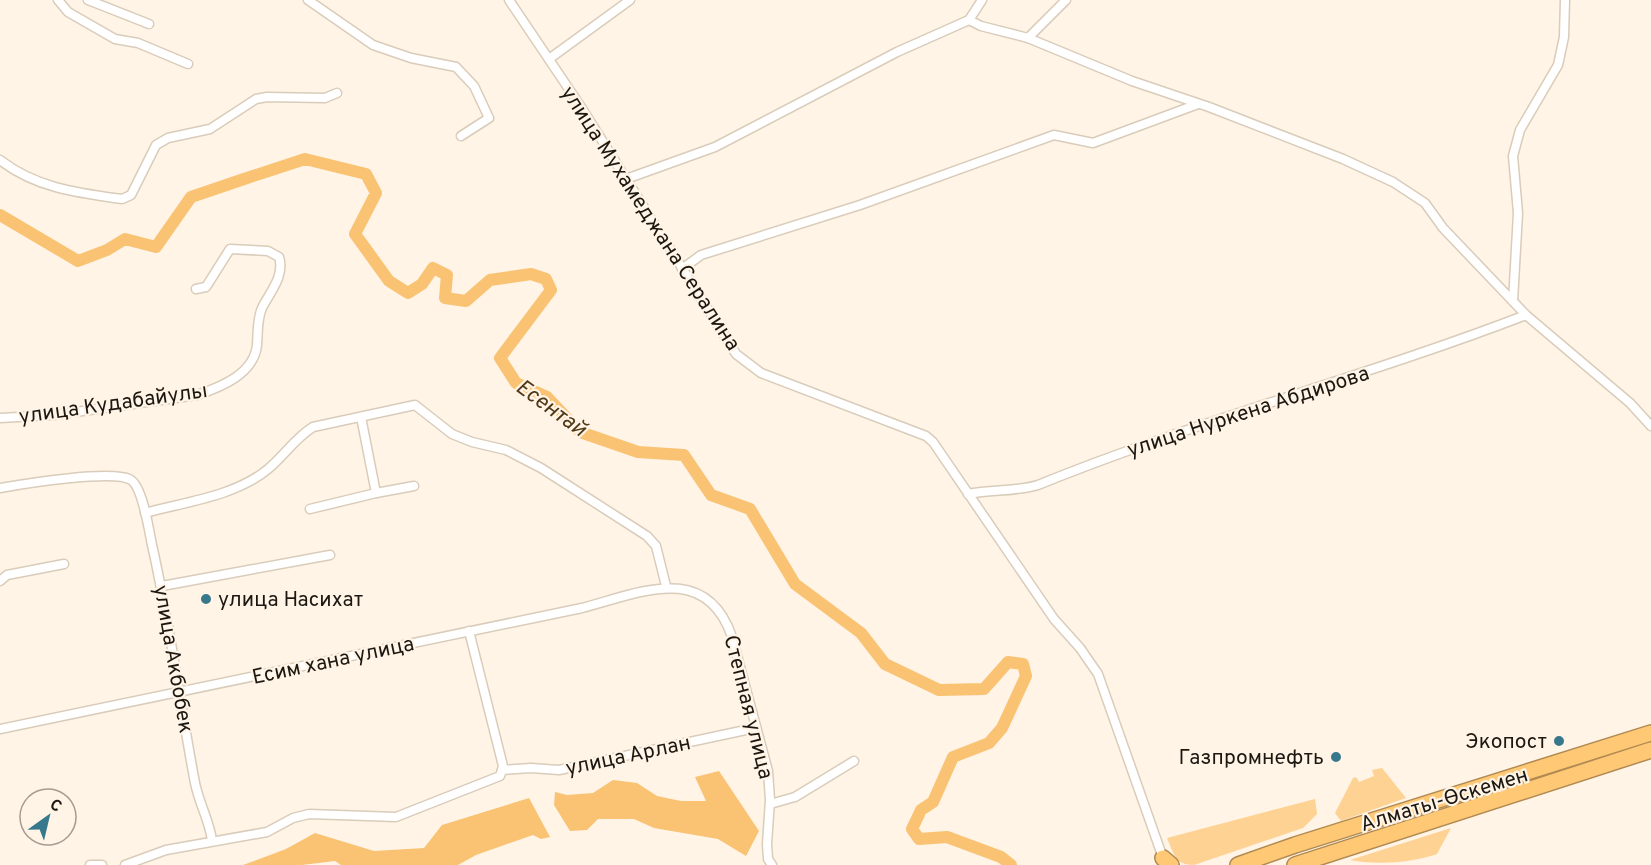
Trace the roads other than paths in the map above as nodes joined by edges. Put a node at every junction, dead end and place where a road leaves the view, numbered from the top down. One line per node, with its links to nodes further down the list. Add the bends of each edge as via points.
1 (58, 0): 13 (street, via 68,12 115,39 138,43)
2 (88, 0): 10 (street)
3 (308, 0): 16 (street, via 373,45 456,67 474,86 489,118)
4 (509, 0): 12 (street, улица Мухамеджана Сералина)
5 (630, 0): 12 (street)
6 (982, 0): 9 (street)
7 (1066, 0): 11 (street)
8 (1565, 0): 21 (street, via 1558,65 1520,130 1513,156 1518,213)
9 (969, 20): 11 (street); 18 (street, via 877,62 715,147)
10 (149, 24)
11 (1029, 38): 15 (street)
12 (549, 59): 18 (street, улица Мухамеджана Сералина)
13 (188, 64)
14 (337, 93): 17 (street, via 325,98 256,99 210,129 168,138 156,146 131,195 122,199 46,185 22,176)
15 (1198, 104): 19 (street, via 1093,142 1054,135 860,205 701,255); 21 (street, via 1393,182 1425,203 1443,228)
16 (460, 136)
17 (0, 160)
18 (626, 179): 19 (street, улица Мухамеджана Сералина)
19 (682, 269): 29 (street, улица Мухамеджана Сералина, via 736,354 751,367 926,436)
20 (196, 289): 24 (street, улица Кудабайулы, via 206,287 230,249 268,251 279,257 279,272 259,315 257,347 252,361 236,378 196,395 54,415)
21 (1513, 301): 22 (street)
22 (1526, 315): 25 (street); 29 (street, улица Нуркена Абдирова, via 1314,390 1180,432 1038,485)
23 (361, 417): 28 (street); 31 (street, via 313,427 267,470 231,489); 36 (street, via 415,405 452,434 506,450 541,468 647,536 656,546)
24 (0, 418)
25 (1651, 426)
26 (414, 486): 28 (street)
27 (0, 488): 31 (street, улица Акбобек, via 50,480 124,477 132,480)
28 (376, 493): 30 (street)
29 (968, 494): 47 (street, улица Мухамеджана Сералина, via 1054,619 1098,674)
30 (310, 509)
31 (145, 513): 35 (street, улица Акбобек)
32 (330, 555): 35 (street)
33 (64, 564): 34 (street, via 7,575)
34 (0, 581)
35 (162, 586): 38 (street, улица Акбобек)
36 (666, 586): 37 (street, Есим хана улица); 39 (street, Степная улица, via 684,587 697,594 711,603 727,623)
37 (469, 632): 38 (street, Есим хана улица); 44 (street)
38 (179, 692): 40 (street, Есим хана улица); 46 (street, улица Акбобек, via 199,800)
39 (755, 728): 44 (street, улица Арлан, via 559,770); 45 (street, Степная улица, via 768,771)
40 (0, 729)
41 (1651, 733): 52 (highway, Алматы-Өскемен)
42 (1651, 750): 53 (highway, Алматы-Өскемен)
43 (854, 761): 45 (street, via 795,796)
44 (502, 770): 46 (street, улица Арлан, via 500,776 396,817 309,814 267,832)
45 (770, 804): 51 (street, Степная улица, via 767,844)
46 (212, 840): 50 (street, улица Арлан, via 166,850)
47 (1165, 863)
48 (90, 865): 49 (street)
49 (102, 865)
50 (125, 865)
51 (772, 865)
52 (1238, 865)
53 (1295, 865)

